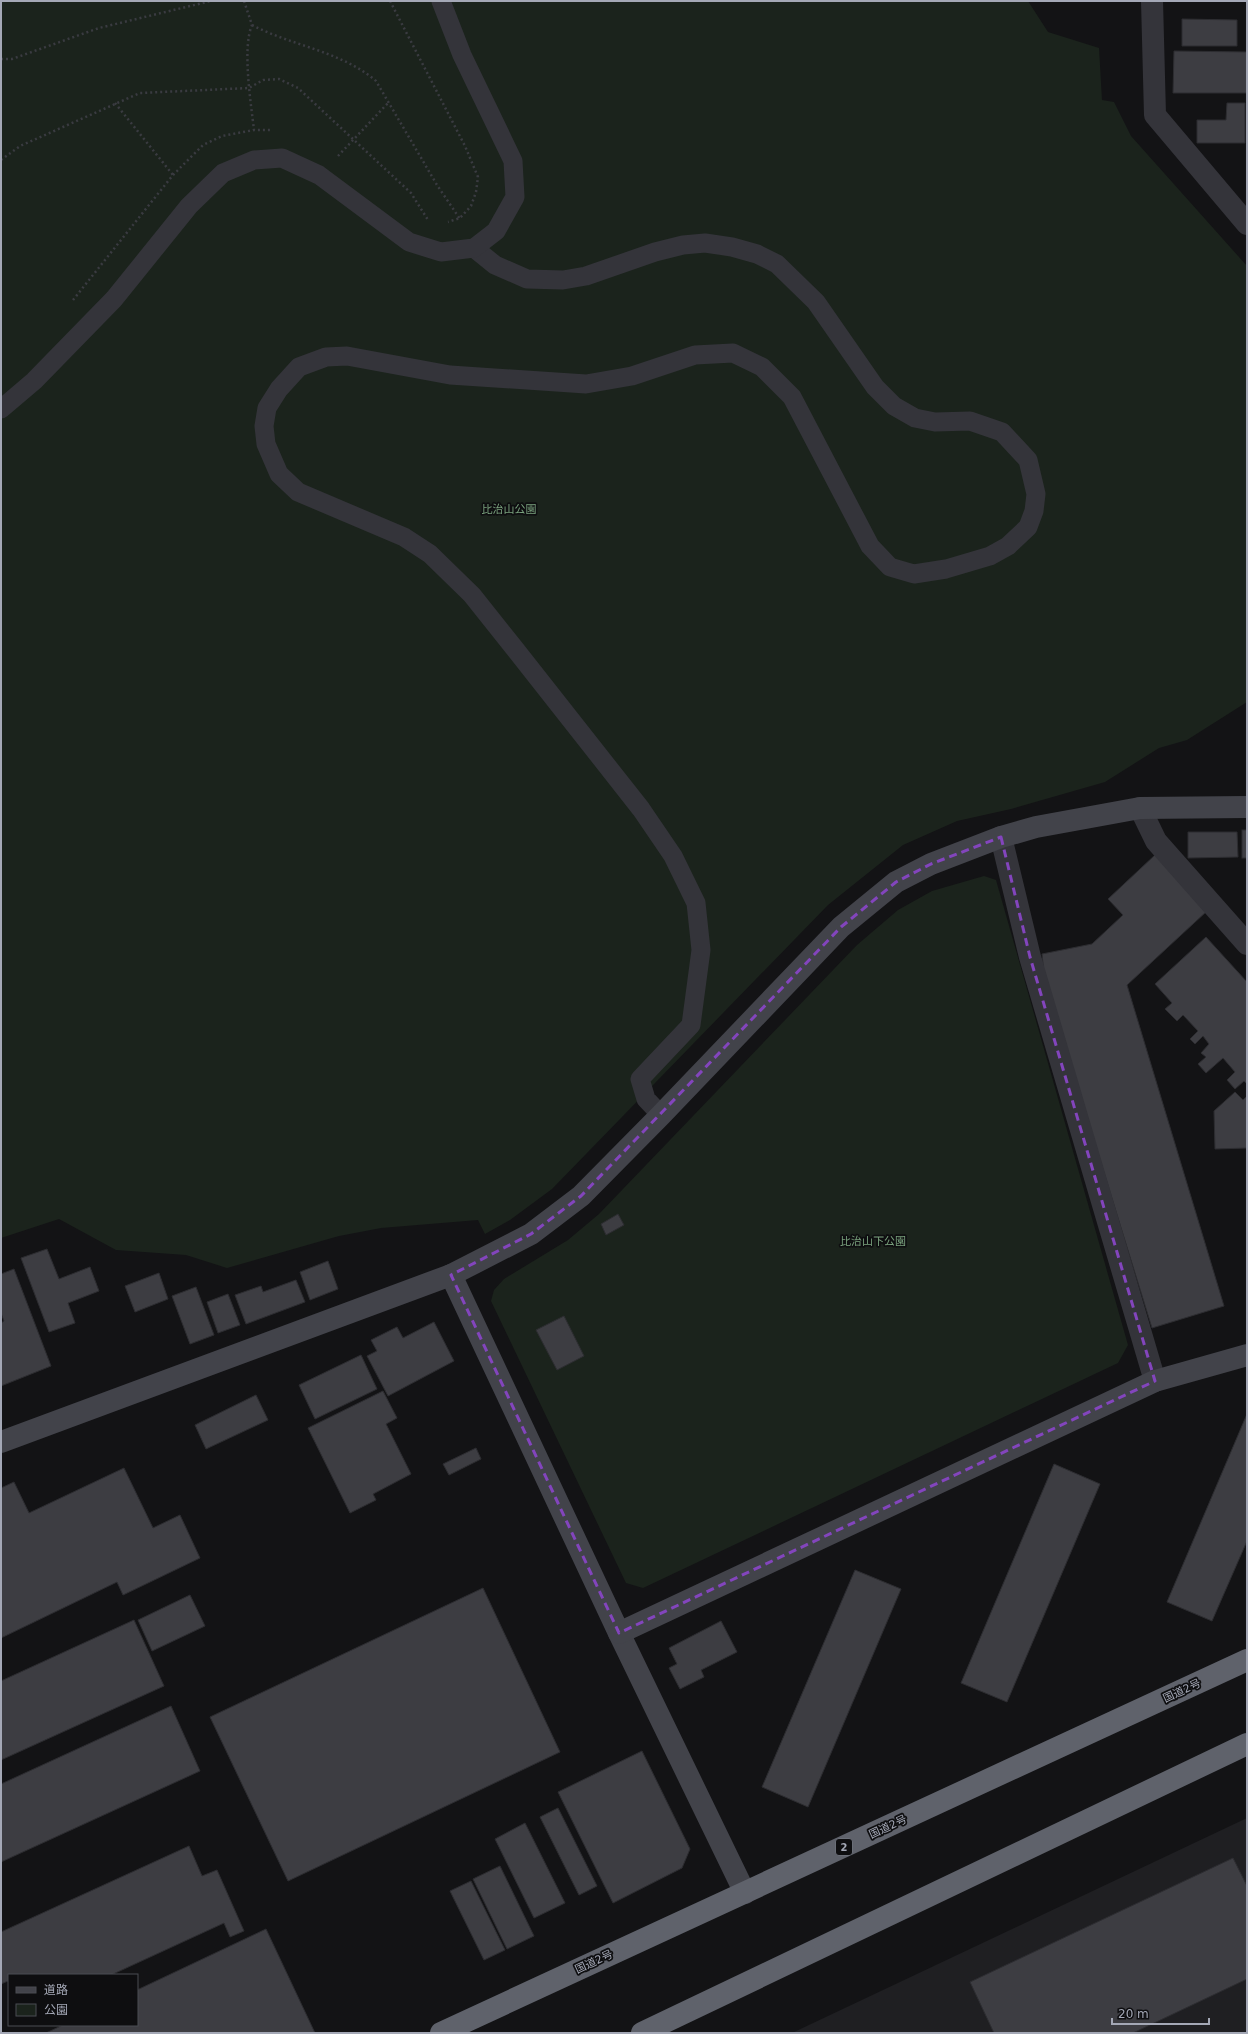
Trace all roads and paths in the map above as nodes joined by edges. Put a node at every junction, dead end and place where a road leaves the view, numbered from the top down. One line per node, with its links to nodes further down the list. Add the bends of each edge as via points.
1 (211, 1): 7 (path, via 99,28 12,59)
2 (244, 1): 6 (path)
3 (390, 1): 15 (path, via 465,146 478,177 471,206)
4 (441, 1): 18 (lane, via 462,55 512,161 515,197 496,231)
5 (1152, 1): 17 (street, via 1155,115)
6 (252, 25): 8 (path, via 248,34); 10 (path, via 363,70 376,81)
7 (1, 59)
8 (249, 88): 9 (path, via 140,93); 11 (path); 12 (path, via 263,80 279,79 292,85)
9 (115, 103): 14 (path, via 20,146); 19 (path, via 173,175)
10 (388, 103): 12 (path); 15 (path)
11 (254, 130)
12 (353, 139): 13 (path); 16 (path, via 411,194)
13 (336, 157)
14 (1, 160)
15 (460, 218): 18 (path)
16 (428, 220)
17 (1247, 224)
18 (474, 248): 20 (lane, via 441,252 409,242 320,176 282,158 254,160 224,173 189,206 114,299 34,381); 25 (lane, via 495,265 527,279 563,280 586,276 683,245 706,243 757,254 777,264 816,302 875,387 894,406 915,418 935,422 970,421 1002,432 1028,460 1036,494 1034,511 1028,527 1008,546 990,556 946,569 914,574 890,567 870,546 792,397 762,367 733,353 695,355 632,376 586,384 450,374 347,356 326,356 299,367 266,408 266,444 279,474 298,492 404,537 430,554 472,595 641,810 673,856 696,902 701,950 691,1025 640,1079 646,1099)
19 (71, 303)
20 (1, 409)
21 (1247, 807): 22 (street)
22 (1140, 808): 23 (street); 24 (street, via 1156,841)
23 (1001, 836): 25 (street, via 931,864 896,882 841,927); 28 (street, via 1030,957)
24 (1247, 944)
25 (661, 1115): 26 (street, via 581,1196 531,1234)
26 (451, 1275): 29 (street); 30 (street)
27 (1247, 1355): 28 (street)
28 (1154, 1381): 30 (street)
29 (1, 1442)
30 (619, 1633): 33 (street)
31 (1247, 1660): 33 (highway, 国道2号 / 2)
32 (1247, 1744): 35 (highway)
33 (745, 1893): 34 (highway, 国道2号 / 2)
34 (441, 2033)
35 (642, 2033)

